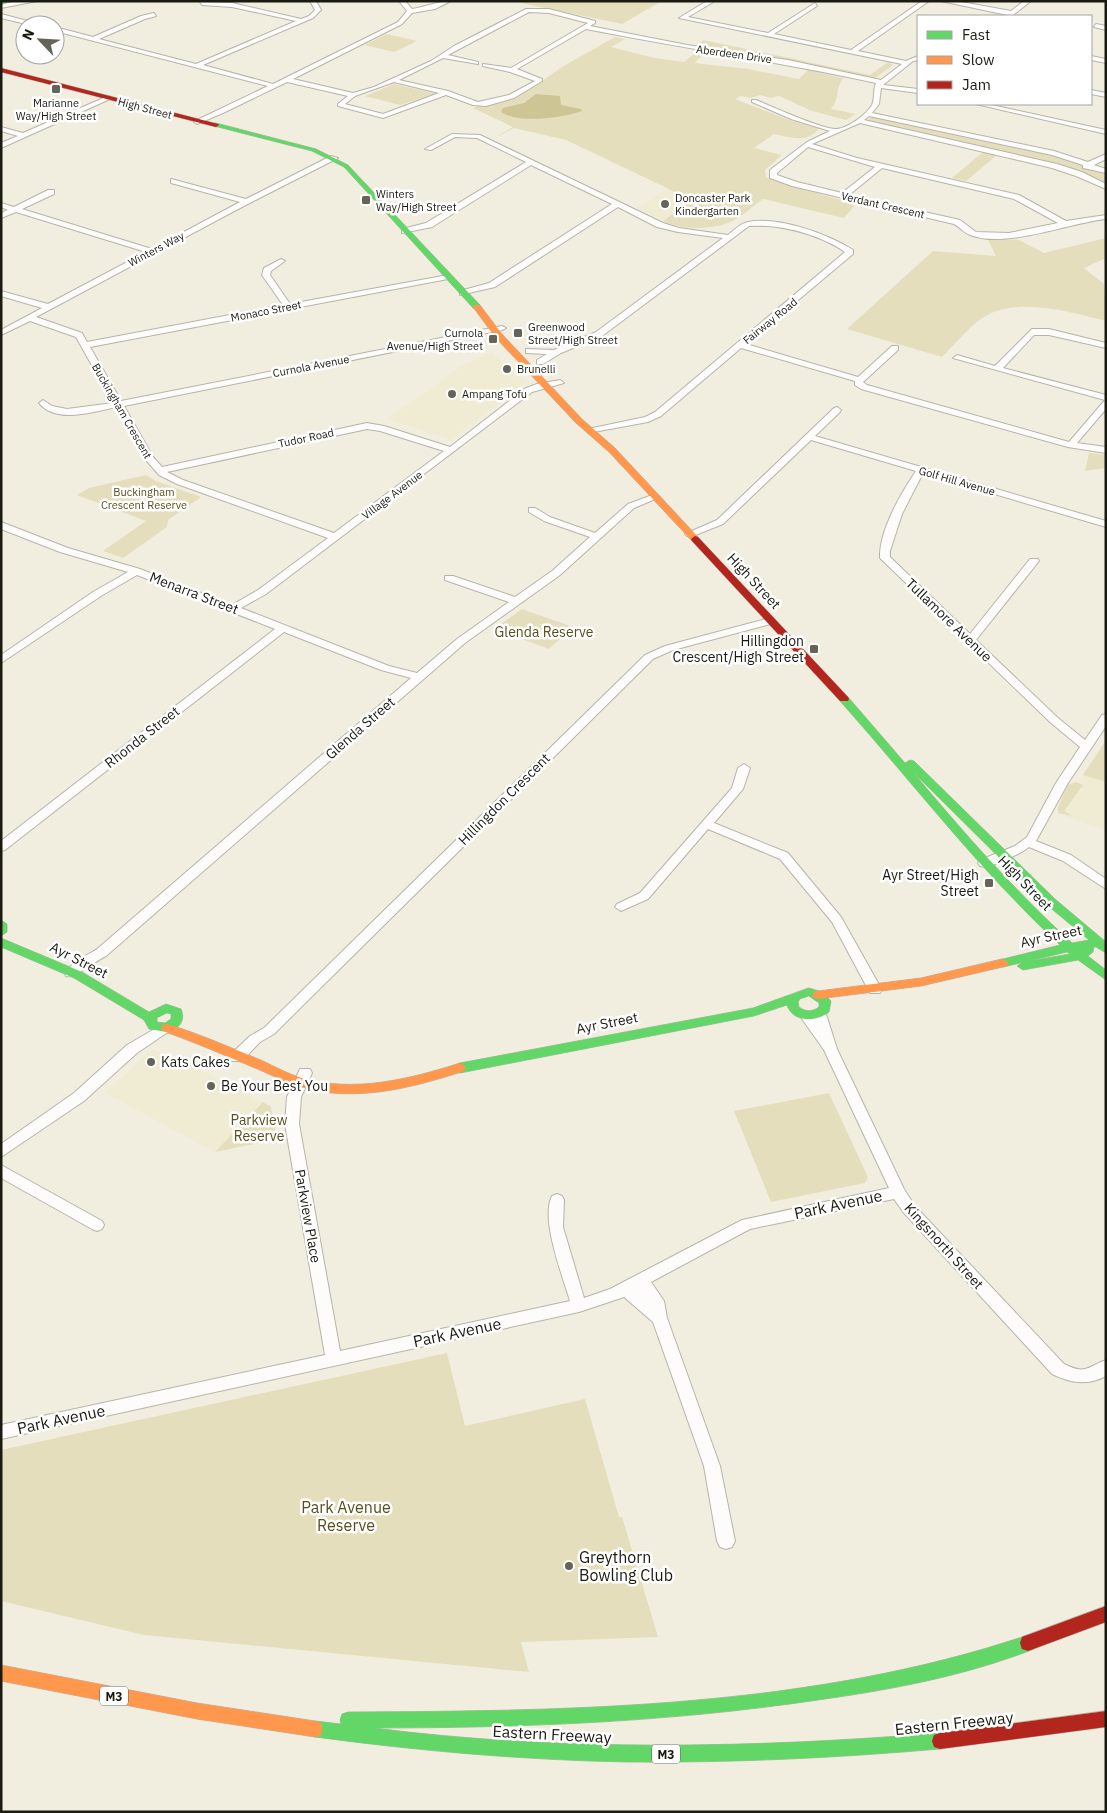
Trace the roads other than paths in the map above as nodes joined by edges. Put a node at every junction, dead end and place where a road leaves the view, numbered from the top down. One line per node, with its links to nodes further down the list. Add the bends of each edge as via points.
1 (10, 1): 13 (main road)
2 (34, 1): 13 (street)
3 (313, 1): 20 (street, via 317,13)
4 (402, 1): 15 (street)
5 (448, 1): 15 (street, via 433,8)
6 (712, 1): 25 (street, via 680,18)
7 (926, 1): 27 (street)
8 (944, 1): 16 (street)
9 (1028, 1): 16 (street)
10 (215, 2): 11 (street); 12 (street)
11 (202, 3)
12 (235, 3): 20 (street)
13 (1, 4)
14 (815, 5): 25 (street)
15 (410, 11): 38 (street, via 400,23)
16 (1010, 15)
17 (1, 16): 19 (street)
18 (154, 16): 26 (street, via 143,17)
19 (15, 19)
20 (302, 21): 35 (street)
21 (1096, 26): 23 (street)
22 (586, 27): 28 (street, via 592,21 530,9); 37 (street); 40 (street, Aberdeen Drive, via 788,62)
23 (1106, 28)
24 (65, 32): 26 (street)
25 (769, 35): 27 (street)
26 (94, 39): 35 (street)
27 (852, 52): 33 (street)
28 (442, 56): 32 (street); 39 (street)
29 (917, 58): 33 (street)
30 (1092, 58): 31 (street)
31 (1106, 61)
32 (476, 63)
33 (908, 63): 40 (street)
34 (485, 65): 37 (street)
35 (196, 66): 41 (street)
36 (1, 70): 47 (main road, High Street)
37 (512, 70): 44 (street, via 540,80 525,90 487,103 475,103)
38 (289, 80): 41 (street); 45 (street)
39 (392, 80): 44 (street); 45 (street)
40 (880, 84): 42 (street, Aberdeen Drive); 50 (street, via 876,104)
41 (275, 86): 52 (street)
42 (917, 91)
43 (1092, 92): 46 (street)
44 (445, 93): 45 (street, via 383,116 341,106)
45 (353, 94)
46 (1106, 95)
47 (108, 98): 52 (main road, High Street); 56 (street)
48 (754, 101): 54 (street)
49 (984, 105): 55 (street)
50 (868, 114): 51 (street, Verdant Crescent); 57 (street)
51 (859, 121): 54 (street, Verdant Crescent); 61 (street)
52 (200, 122): 63 (main road, High Street, via 314,150)
53 (1, 129): 56 (street)
54 (836, 131): 58 (street, Verdant Crescent)
55 (1106, 132)
56 (25, 136): 59 (street)
57 (998, 140): 61 (street); 65 (street)
58 (807, 145): 66 (street); 72 (street, Verdant Crescent, via 772,175)
59 (1, 146)
60 (429, 149): 64 (street, via 454,135 466,134 478,136)
61 (986, 151): 67 (street)
62 (1106, 156): 65 (street)
63 (333, 162): 73 (street, Winters Way); 80 (main road, High Street, via 355,172)
64 (531, 162): 75 (street); 80 (street, via 432,223)
65 (1090, 164): 67 (street); 68 (street)
66 (881, 166): 72 (street); 79 (street, via 1016,197)
67 (1072, 171): 70 (street)
68 (1106, 171)
69 (174, 181): 73 (street)
70 (1106, 187)
71 (51, 192): 76 (street)
72 (843, 196): 79 (street, Verdant Crescent, via 961,224 970,232 981,235 1014,236)
73 (246, 201): 82 (street, Winters Way)
74 (1, 204): 76 (street)
75 (618, 204): 81 (street, via 660,225); 86 (street, via 492,285)
76 (15, 209): 77 (street); 82 (street)
77 (1, 216)
78 (1106, 217): 79 (street, Verdant Crescent)
79 (1064, 223)
80 (405, 231): 84 (main road, High Street)
81 (729, 237): 93 (street, Fairway Road, via 747,224 769,223 808,233 850,252); 97 (street, via 599,334)
82 (152, 251): 88 (street, Winters Way)
83 (281, 261): 87 (street, via 267,270 266,276)
84 (448, 276): 86 (main road, High Street); 87 (street, Monaco Street)
85 (1, 293): 88 (street)
86 (463, 293): 90 (main road, High Street)
87 (288, 307): 92 (street, Monaco Street)
88 (48, 308): 89 (street, Winters Way)
89 (30, 318): 91 (street, Winters Way); 92 (street, Buckingham Crescent, via 76,333)
90 (498, 329): 96 (main road, High Street); 103 (main road, High Street); 107 (street, Curnola Avenue)
91 (1, 333)
92 (85, 345): 107 (street, Buckingham Crescent)
93 (740, 346): 101 (street); 109 (street, Fairway Road, via 654,417)
94 (1106, 346): 100 (street, via 1032,332)
95 (895, 348): 101 (street)
96 (529, 351): 97 (street); 99 (main road, High Street)
97 (558, 351): 99 (street)
98 (957, 358): 100 (street)
99 (540, 362): 102 (main road, High Street)
100 (997, 369): 104 (street)
101 (860, 380): 111 (street, via 858,383 864,387)
102 (560, 383): 103 (street, Village Avenue); 109 (main road, High Street)
103 (547, 386): 109 (main road, High Street); 112 (street, Village Avenue, via 521,397)
104 (1106, 398)
105 (43, 403): 107 (street, Curnola Avenue, via 60,412)
106 (1106, 403): 111 (street)
107 (119, 404): 115 (street, Buckingham Crescent, via 149,458)
108 (837, 410): 110 (street)
109 (596, 430): 116 (main road, High Street)
110 (809, 437): 114 (street, Golf Hill Avenue); 120 (street, via 720,522)
111 (1071, 445): 113 (street)
112 (451, 450): 115 (street, Tudor Road, via 367,426); 122 (street, Village Avenue)
113 (1106, 450)
114 (921, 470): 118 (street, Golf Hill Avenue); 131 (street, Tullamore Avenue, via 883,554 889,564)
115 (160, 471): 122 (street, Buckingham Crescent, via 180,482)
116 (657, 499): 120 (main road, High Street); 123 (street, Glenda Street, via 626,512)
117 (532, 510): 123 (street, via 547,519)
118 (1106, 524)
119 (6, 527): 121 (street); 125 (street, Menarra Street, via 64,550)
120 (690, 534): 129 (main road, High Street)
121 (1, 535)
122 (336, 537): 128 (street, Village Avenue)
123 (598, 537): 127 (street, Glenda Street, via 556,573)
124 (1034, 561): 131 (street)
125 (132, 570): 128 (street, Menarra Street); 132 (street)
126 (449, 578): 127 (street)
127 (516, 601): 133 (street, Glenda Street, via 461,641)
128 (238, 610): 130 (street, Menarra Street)
129 (770, 621): 135 (main road, High Street); 164 (street, Hillingdon Crescent, via 669,648 649,657)
130 (283, 628): 133 (street, Menarra Street); 140 (street, Rhonda Street)
131 (970, 641): 136 (street, Tullamore Avenue)
132 (1, 660)
133 (416, 680): 152 (street, Glenda Street, via 101,952 95,963)
134 (1103, 727): 136 (street)
135 (874, 732): 141 (main road, High Street, via 921,772); 142 (main road, High Street, via 912,782)
136 (1086, 746): 139 (street)
137 (744, 768): 138 (street, via 737,789)
138 (706, 824): 144 (street, via 644,896); 154 (street, via 784,856 837,920)
139 (1029, 843): 141 (street); 143 (street, via 1067,858)
140 (1, 847)
141 (1002, 856): 142 (street); 148 (main road, High Street)
142 (984, 863): 147 (main road, High Street)
143 (1106, 885)
144 (621, 907)
145 (2, 928): 149 (main road, Ayr Street)
146 (1, 942): 149 (main road, Ayr Street)
147 (1067, 945): 148 (main road, Ayr Street); 150 (main road, High Street); 151 (main road, Ayr Street)
148 (1101, 946): 150 (main road, Ayr Street)
149 (24, 950): 152 (main road, Ayr Street)
150 (1080, 956): 151 (main road, Ayr Street, via 1032,966); 153 (main road, High Street)
151 (982, 969): 154 (main road, Ayr Street)
152 (75, 975): 156 (main road, Ayr Street)
153 (1106, 976)
154 (875, 990): 155 (main road, Ayr Street); 160 (main road, Ayr Street)
155 (818, 995): 157 (main road, Ayr Street, via 804,992); 160 (main road)
156 (120, 998): 158 (main road, Ayr Street); 162 (main road, Ayr Street)
157 (793, 999): 159 (main road, Ayr Street); 160 (main road, via 793,1006)
158 (161, 1009): 161 (main road, Ayr Street, via 174,1010); 162 (main road)
159 (754, 1012): 160 (main road, Ayr Street); 165 (main road, Ayr Street)
160 (812, 1012): 171 (street, Kingsnorth Street)
161 (178, 1018): 162 (main road, via 175,1024); 163 (main road, Ayr Street)
162 (158, 1024): 163 (main road, Ayr Street); 169 (street, via 79,1097)
163 (203, 1040): 164 (main road, Ayr Street)
164 (242, 1059): 168 (main road, Ayr Street)
165 (465, 1066): 166 (main road, Ayr Street, via 445,1065); 168 (main road, Ayr Street, via 375,1087 339,1087)
166 (398, 1072)
167 (322, 1075): 168 (main road, Ayr Street)
168 (303, 1078): 178 (street, Parkview Place, via 294,1097 292,1124)
169 (1, 1152)
170 (1, 1171): 173 (street)
171 (898, 1192): 174 (street, Park Avenue, via 747,1224); 179 (street, Kingsnorth Street, via 924,1226 1052,1364 1071,1375 1087,1376)
172 (557, 1200): 176 (street, via 556,1227)
173 (98, 1224)
174 (641, 1280): 175 (street, Park Avenue); 177 (street, via 656,1301)
175 (626, 1288): 176 (street, Park Avenue); 177 (street)
176 (579, 1306): 178 (street, Park Avenue)
177 (659, 1318): 181 (street, via 712,1466)
178 (334, 1360): 180 (street, Park Avenue)
179 (1106, 1367)
180 (1, 1432)
181 (726, 1541)
182 (1106, 1614): 184 (main road, via 919,1676 750,1702 598,1716 483,1720 284,1720)
183 (1, 1673): 184 (main road, Eastern Freeway / M3)
184 (227, 1716): 185 (main road, Eastern Freeway / M3, via 317,1730 434,1742 604,1754 841,1750 1013,1734)
185 (1106, 1719)

